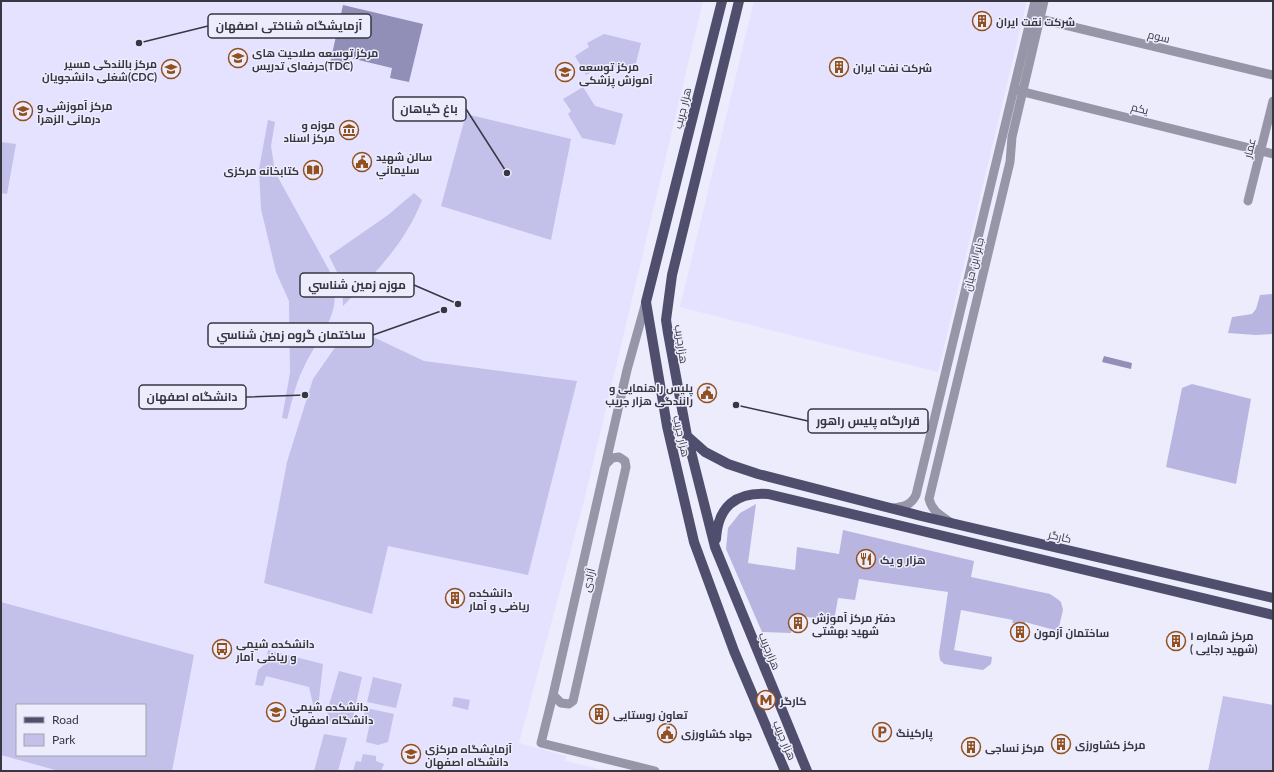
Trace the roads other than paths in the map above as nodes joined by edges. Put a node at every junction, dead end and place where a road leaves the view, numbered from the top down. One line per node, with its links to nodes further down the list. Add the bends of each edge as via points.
1 (722, 1): 12 (main road, هزار جریب)
2 (738, 1): 15 (main road, هزارجریب, via 672,275 666,320)
3 (1035, 1): 7 (street, جابر ابن حیان)
4 (1044, 1): 5 (street, جابر ابن حیان)
5 (1040, 19): 6 (street, سوم); 7 (street, جابر ابن حیان)
6 (1273, 75)
7 (1018, 90): 9 (street, یکم); 13 (street, جابر ابن حیان); 14 (street, جابر ابن حیان, via 1010,162)
8 (1273, 101): 9 (street, عمار)
9 (1260, 151): 10 (street, یکم); 11 (street, عمار)
10 (1273, 154)
11 (1248, 201)
12 (646, 302): 16 (street, آزادی); 32 (main road, هزار جریب, via 667,426 694,542 734,651)
13 (957, 319): 14 (street); 17 (street, جابر ابن حیان)
14 (971, 323): 18 (street, جابر ابن حیان)
15 (687, 436): 19 (main road, کارگر, via 705,452 728,464); 25 (main road, هزارجریب)
16 (607, 463): 30 (street, آزادی); 30 (street, آزادی, via 612,458 619,457 625,461 626,466 573,701 569,704 561,703)
17 (917, 491): 18 (street, via 924,496); 20 (street, جابر ابن حیان, via 910,503)
18 (930, 492): 22 (street, جابر ابن حیان, via 931,507)
19 (839, 495): 20 (main road, کارگر); 21 (main road)
20 (892, 508): 22 (main road, کارگر)
21 (835, 510): 24 (main road); 25 (main road, via 768,494 752,493 742,496 724,511 716,527)
22 (951, 523): 23 (main road, کارگر)
23 (1020, 539): 24 (main road, via 1025,543 1022,549 976,540); 26 (main road, کارگر)
24 (959, 540): 27 (main road)
25 (715, 547): 33 (main road, هزارجریب)
26 (1091, 555): 27 (main road, via 1079,557 1046,551 1044,557); 28 (main road, کارگر)
27 (1047, 561): 29 (main road)
28 (1273, 598)
29 (1273, 615)
30 (553, 695): 31 (street, آزادی, via 541,743)
31 (655, 771)
32 (785, 771)
33 (807, 771)

